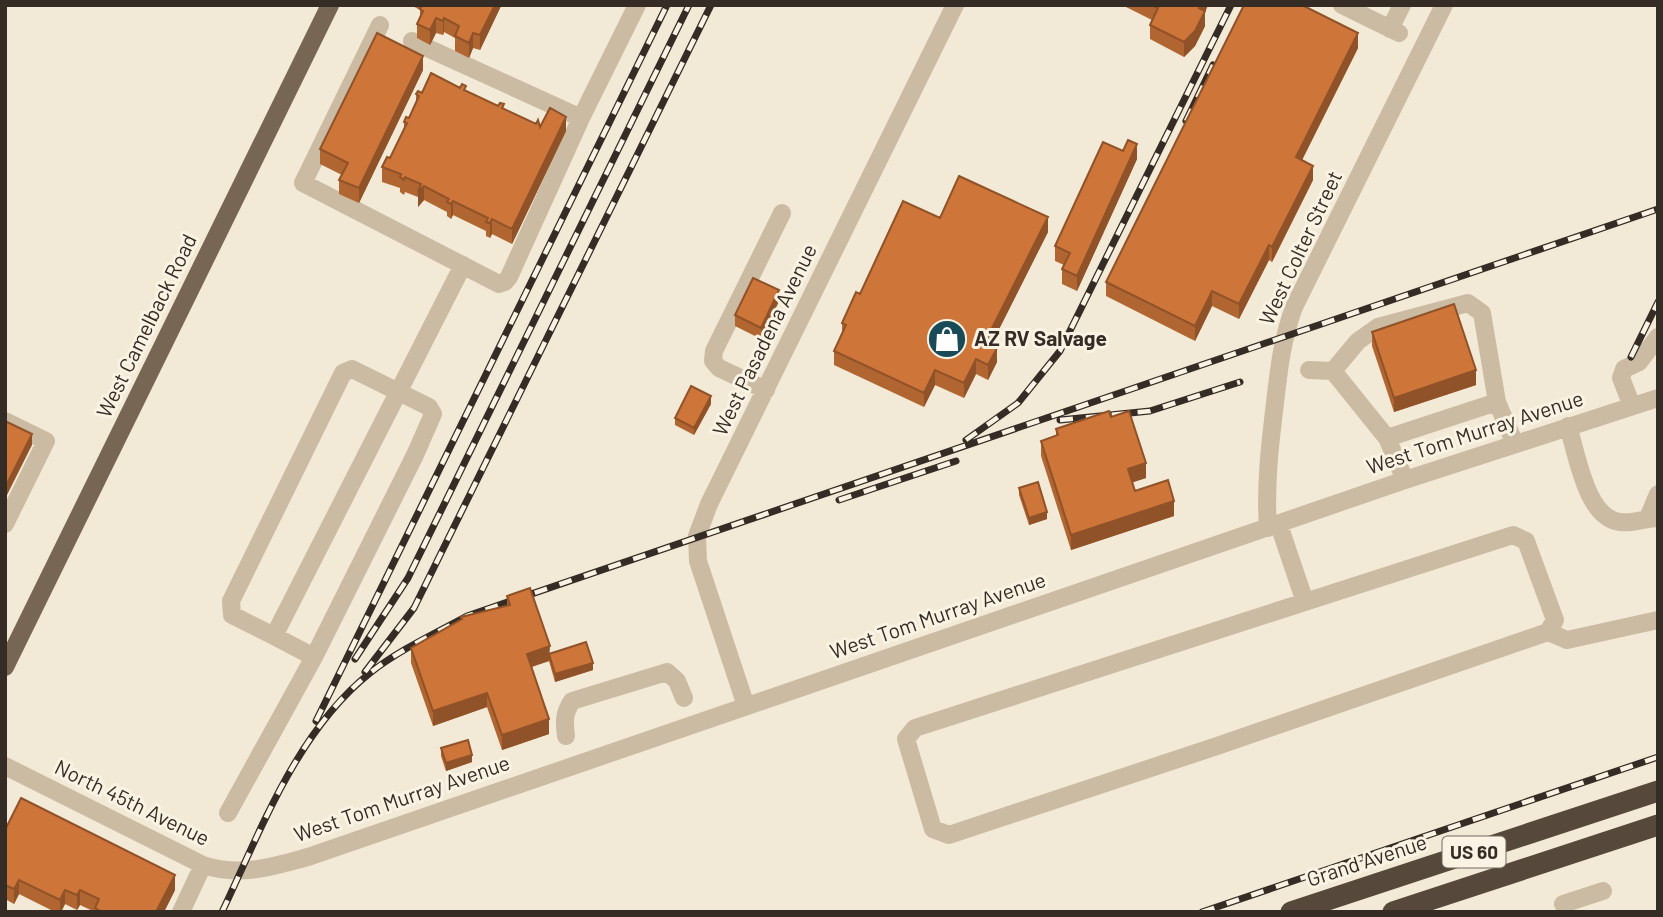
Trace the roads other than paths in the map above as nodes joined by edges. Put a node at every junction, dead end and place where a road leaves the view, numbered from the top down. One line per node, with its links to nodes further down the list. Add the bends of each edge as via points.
1 (331, 5): 34 (main road, West Camelback Road)
2 (637, 5): 9 (street)
3 (955, 5): 15 (street, West Pasadena Avenue)
4 (1342, 5): 5 (street, via 1394,31)
5 (1402, 5)
6 (1444, 5): 28 (street, West Colter Street, via 1283,336 1267,504)
7 (380, 25): 11 (street, via 303,183)
8 (412, 41): 9 (street)
9 (582, 118): 11 (street, via 505,282 499,284)
10 (782, 213): 15 (street, via 713,360 719,368)
11 (463, 265): 16 (street)
12 (1658, 337): 19 (street, via 1639,362 1624,369 1621,378)
13 (1310, 370): 14 (street)
14 (1333, 371): 18 (street, via 1358,341 1378,327 1468,303 1482,313); 22 (street)
15 (766, 390): 36 (street, West Pasadena Avenue, via 698,536 698,561)
16 (398, 392): 32 (street); 32 (street, via 352,369 343,373 231,601 232,615); 33 (street, via 429,407 432,421)
17 (1655, 398): 19 (street, West Tom Murray Avenue)
18 (1497, 402): 22 (street); 23 (street)
19 (1632, 406): 21 (street, West Tom Murray Avenue)
20 (5, 421): 27 (street, via 46,441)
21 (1568, 426): 23 (street, West Tom Murray Avenue); 26 (street, via 1593,504 1601,513 1620,523)
22 (1387, 438): 24 (street)
23 (1514, 444): 24 (street, West Tom Murray Avenue)
24 (1405, 480): 28 (street, West Tom Murray Avenue)
25 (1658, 494): 26 (street)
26 (1653, 518)
27 (5, 524)
28 (1274, 526): 29 (street, West Colter Street); 36 (street, West Tom Murray Avenue)
29 (1305, 602): 31 (street, via 1513,535 1526,541 1555,620); 31 (street, via 915,728 906,739 933,829 949,835)
30 (1658, 620): 31 (street, via 1567,640)
31 (1548, 632)
32 (274, 636): 33 (street)
33 (314, 657): 40 (street)
34 (5, 667)
35 (684, 698): 37 (street, via 667,672 572,701 566,709)
36 (746, 706): 43 (street, West Tom Murray Avenue, via 308,857)
37 (566, 736)
38 (5, 766): 42 (street, North 45th Avenue)
39 (1658, 791): 48 (highway, Grand Avenue / US 60)
40 (228, 813)
41 (1658, 825): 49 (highway, US 60)
42 (203, 865): 43 (street, North 45th Avenue); 47 (street)
43 (241, 872)
44 (1603, 891): 46 (street)
45 (1563, 904): 46 (street)
46 (1585, 905)
47 (181, 912)
48 (1291, 912)
49 (1393, 912)

